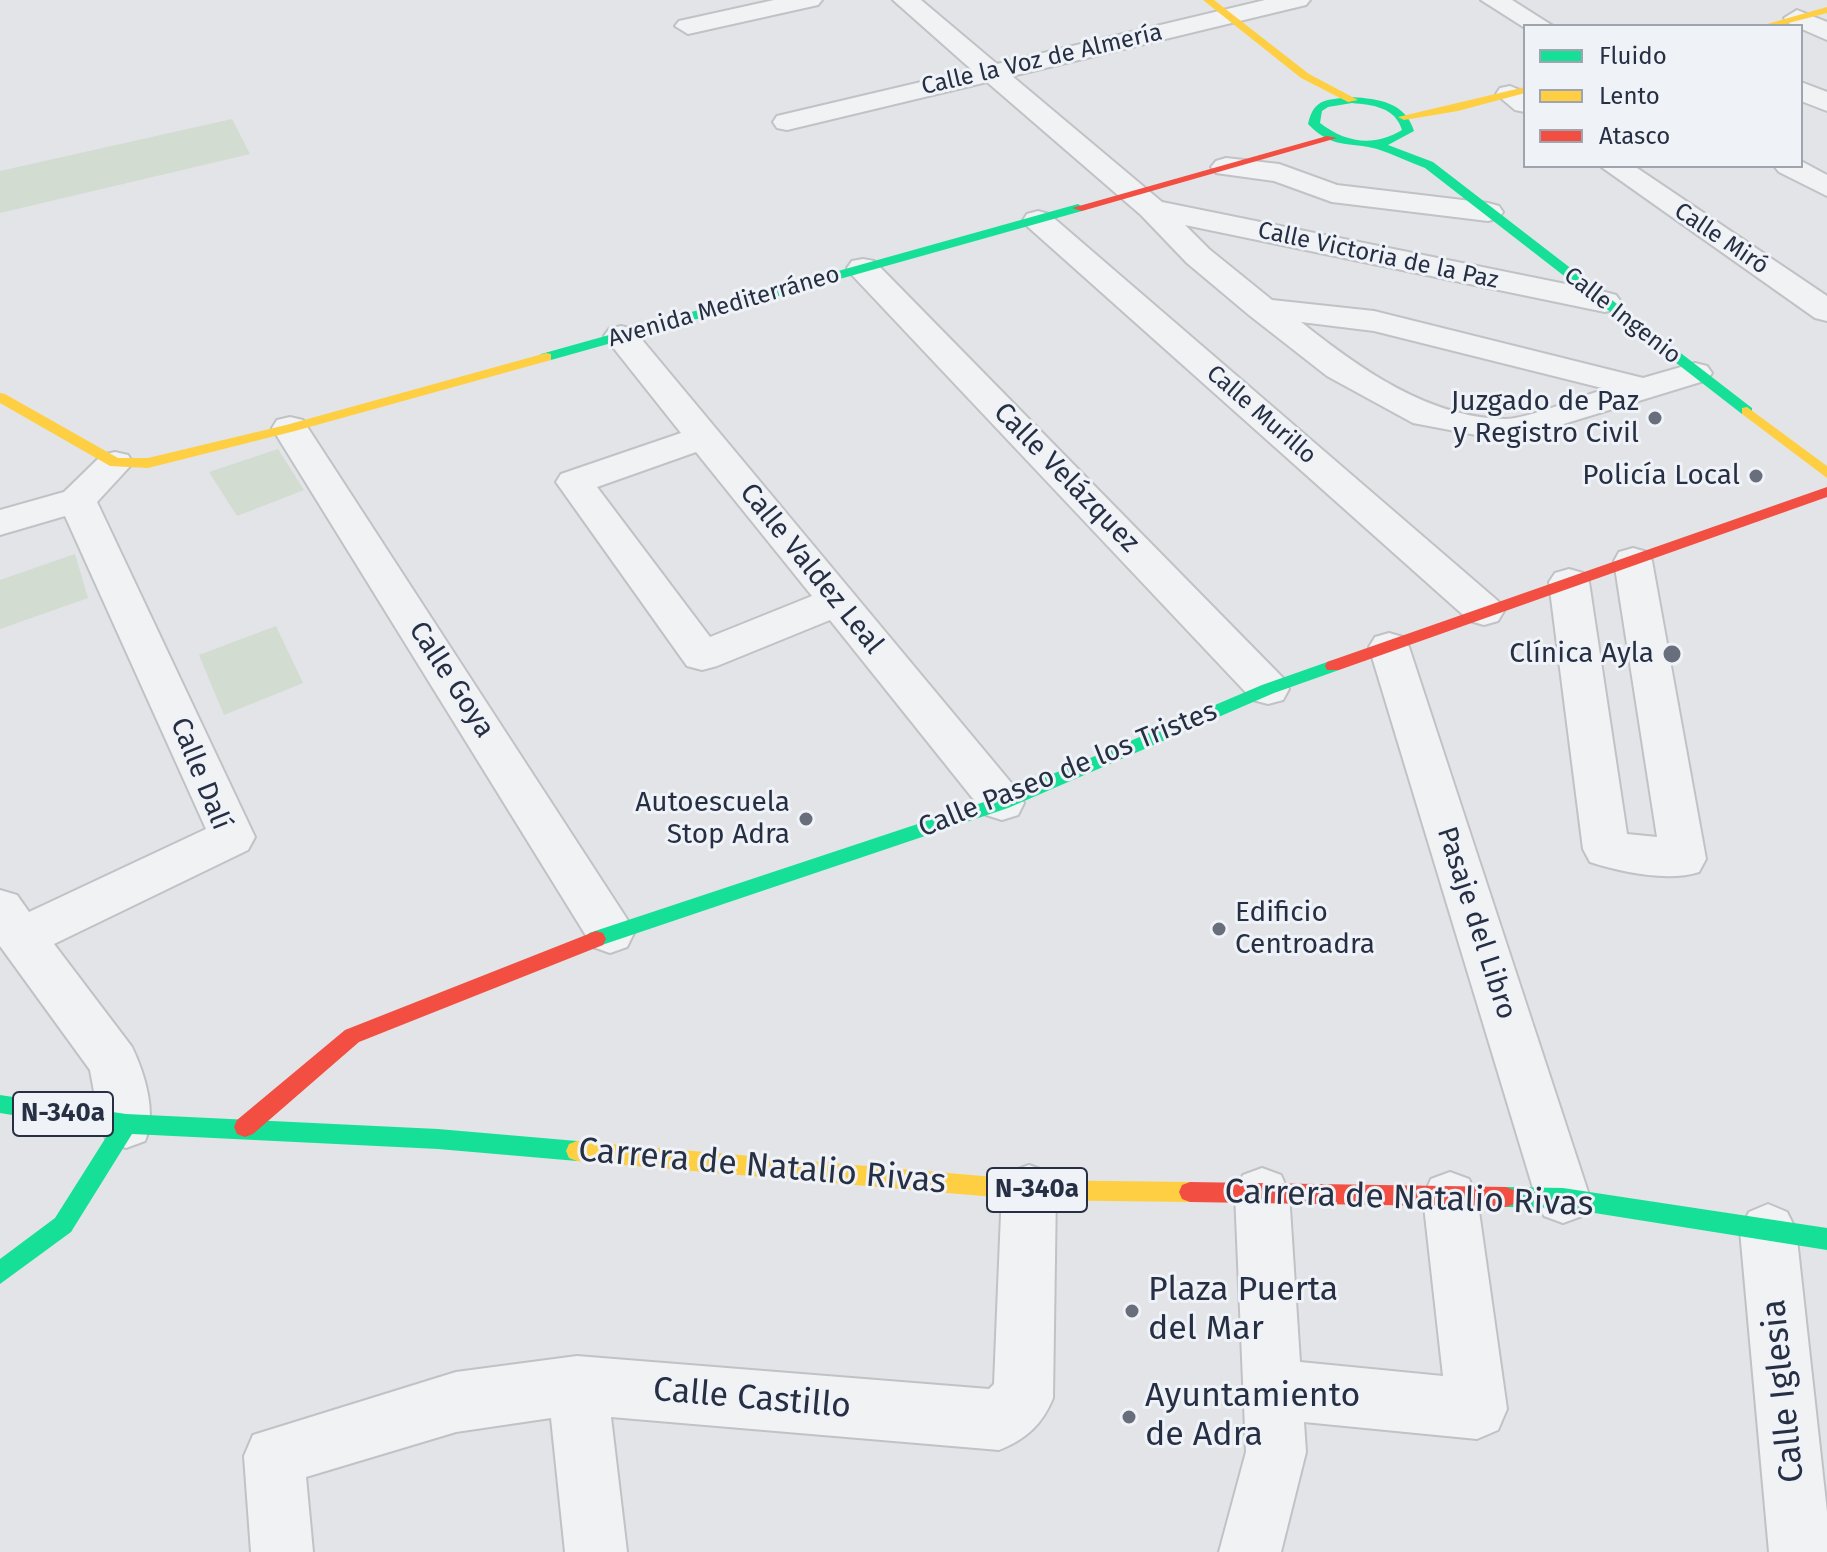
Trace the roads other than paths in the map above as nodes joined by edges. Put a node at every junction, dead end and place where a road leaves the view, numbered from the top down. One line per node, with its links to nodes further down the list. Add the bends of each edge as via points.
1 (809, 0): 10 (street)
2 (906, 0): 12 (street)
3 (1297, 0): 5 (street, Calle la Voz de Almería)
4 (1494, 0): 8 (street)
5 (1218, 8): 12 (street, Calle la Voz de Almería); 13 (main road)
6 (1827, 10): 7 (main road)
7 (1797, 18): 9 (main road); 11 (street)
8 (1536, 24)
9 (1773, 24)
10 (688, 26)
11 (1827, 32)
12 (990, 72): 20 (street, Calle la Voz de Almería); 29 (street)
13 (1305, 76): 16 (main road); 18 (main road)
14 (1803, 91): 17 (street)
15 (1520, 96): 19 (main road)
16 (1352, 100): 18 (main road); 19 (main road, via 1382,105)
17 (1827, 103)
18 (1325, 104): 22 (main road, via 1317,110 1314,124)
19 (1404, 117): 21 (main road, via 1408,131)
20 (787, 122)
21 (1402, 137): 23 (main road); 24 (main road, Calle Ingenio)
22 (1331, 138): 23 (main road, Calle Ingenio); 25 (main road, Avenida Mediterráneo)
23 (1377, 145): 24 (main road, Calle Ingenio)
24 (1418, 158): 30 (main road, Calle Ingenio)
25 (1226, 167): 29 (main road, Avenida Mediterráneo); 30 (street, Calle Victoria de la Paz, via 1279,173 1332,193)
26 (1618, 168): 35 (street, Calle Miró)
27 (1793, 168): 28 (street)
28 (1827, 187)
29 (1141, 202): 31 (main road, Avenida Mediterráneo); 33 (street, Calle Victoria de la Paz); 34 (street)
30 (1488, 212): 33 (main road, Calle Ingenio)
31 (1038, 220): 32 (main road, Avenida Mediterráneo); 50 (street, Calle Murillo)
32 (863, 268): 36 (main road, Avenida Mediterráneo); 52 (street, Calle Velázquez)
33 (1605, 302): 37 (main road, Calle Ingenio)
34 (1261, 308): 38 (street, via 1374,321); 38 (street, via 1339,369 1425,415 1508,430)
35 (1827, 311)
36 (621, 336): 40 (main road, Avenida Mediterráneo); 41 (street, Calle Valdez Leal)
37 (1695, 373): 38 (street); 43 (main road, Calle Ingenio)
38 (1642, 388)
39 (0, 397): 42 (main road)
40 (290, 428): 42 (main road, Avenida Mediterráneo, via 148,463); 55 (street, Calle Goya)
41 (703, 437): 49 (street, Calle Valdez Leal); 49 (street, via 574,482 702,656)
42 (115, 463): 45 (street)
43 (1827, 473)
44 (1827, 492): 47 (main road, Calle Paseo de los Tristes)
45 (77, 500): 46 (street); 54 (street, Calle Dalí, via 232,837)
46 (0, 523)
47 (1633, 561): 48 (main road, Calle Paseo de los Tristes); 48 (street, via 1683,859 1606,849)
48 (1569, 582): 50 (main road, Calle Paseo de los Tristes)
49 (838, 601): 53 (street, Calle Valdez Leal)
50 (1484, 611): 51 (main road, Calle Paseo de los Tristes)
51 (1389, 647): 52 (main road, Calle Paseo de los Tristes); 62 (street, Pasaje del Libro)
52 (1268, 689): 53 (main road, Calle Paseo de los Tristes)
53 (1002, 803): 55 (main road, Calle Paseo de los Tristes)
54 (10, 924): 57 (street, via 114,1063)
55 (610, 933): 58 (main road, Calle Paseo de los Tristes, via 352,1036)
56 (0, 1104): 57 (main road, N-340a)
57 (126, 1124): 58 (main road, Carrera de Natalio Rivas / N-340a); 65 (main road, via 63,1225)
58 (245, 1127): 59 (main road, Carrera de Natalio Rivas / N-340a)
59 (1029, 1190): 60 (main road, Carrera de Natalio Rivas / N-340a); 66 (street, Calle Castillo, via 1023,1398 999,1420)
60 (1262, 1193): 61 (main road, Carrera de Natalio Rivas / N-340a); 67 (street)
61 (1450, 1197): 62 (main road, Carrera de Natalio Rivas / N-340a); 67 (street, via 1477,1409)
62 (1563, 1198): 63 (main road, Carrera de Natalio Rivas / N-340a)
63 (1768, 1230): 64 (main road, Carrera de Natalio Rivas / N-340a); 71 (street, Calle Iglesia)
64 (1827, 1239)
65 (0, 1273)
66 (577, 1385): 68 (street, Calle Castillo, via 456,1402 274,1456); 69 (street)
67 (1273, 1389): 70 (street, via 1276,1452)
68 (282, 1552)
69 (596, 1552)
70 (1250, 1552)
71 (1800, 1552)

